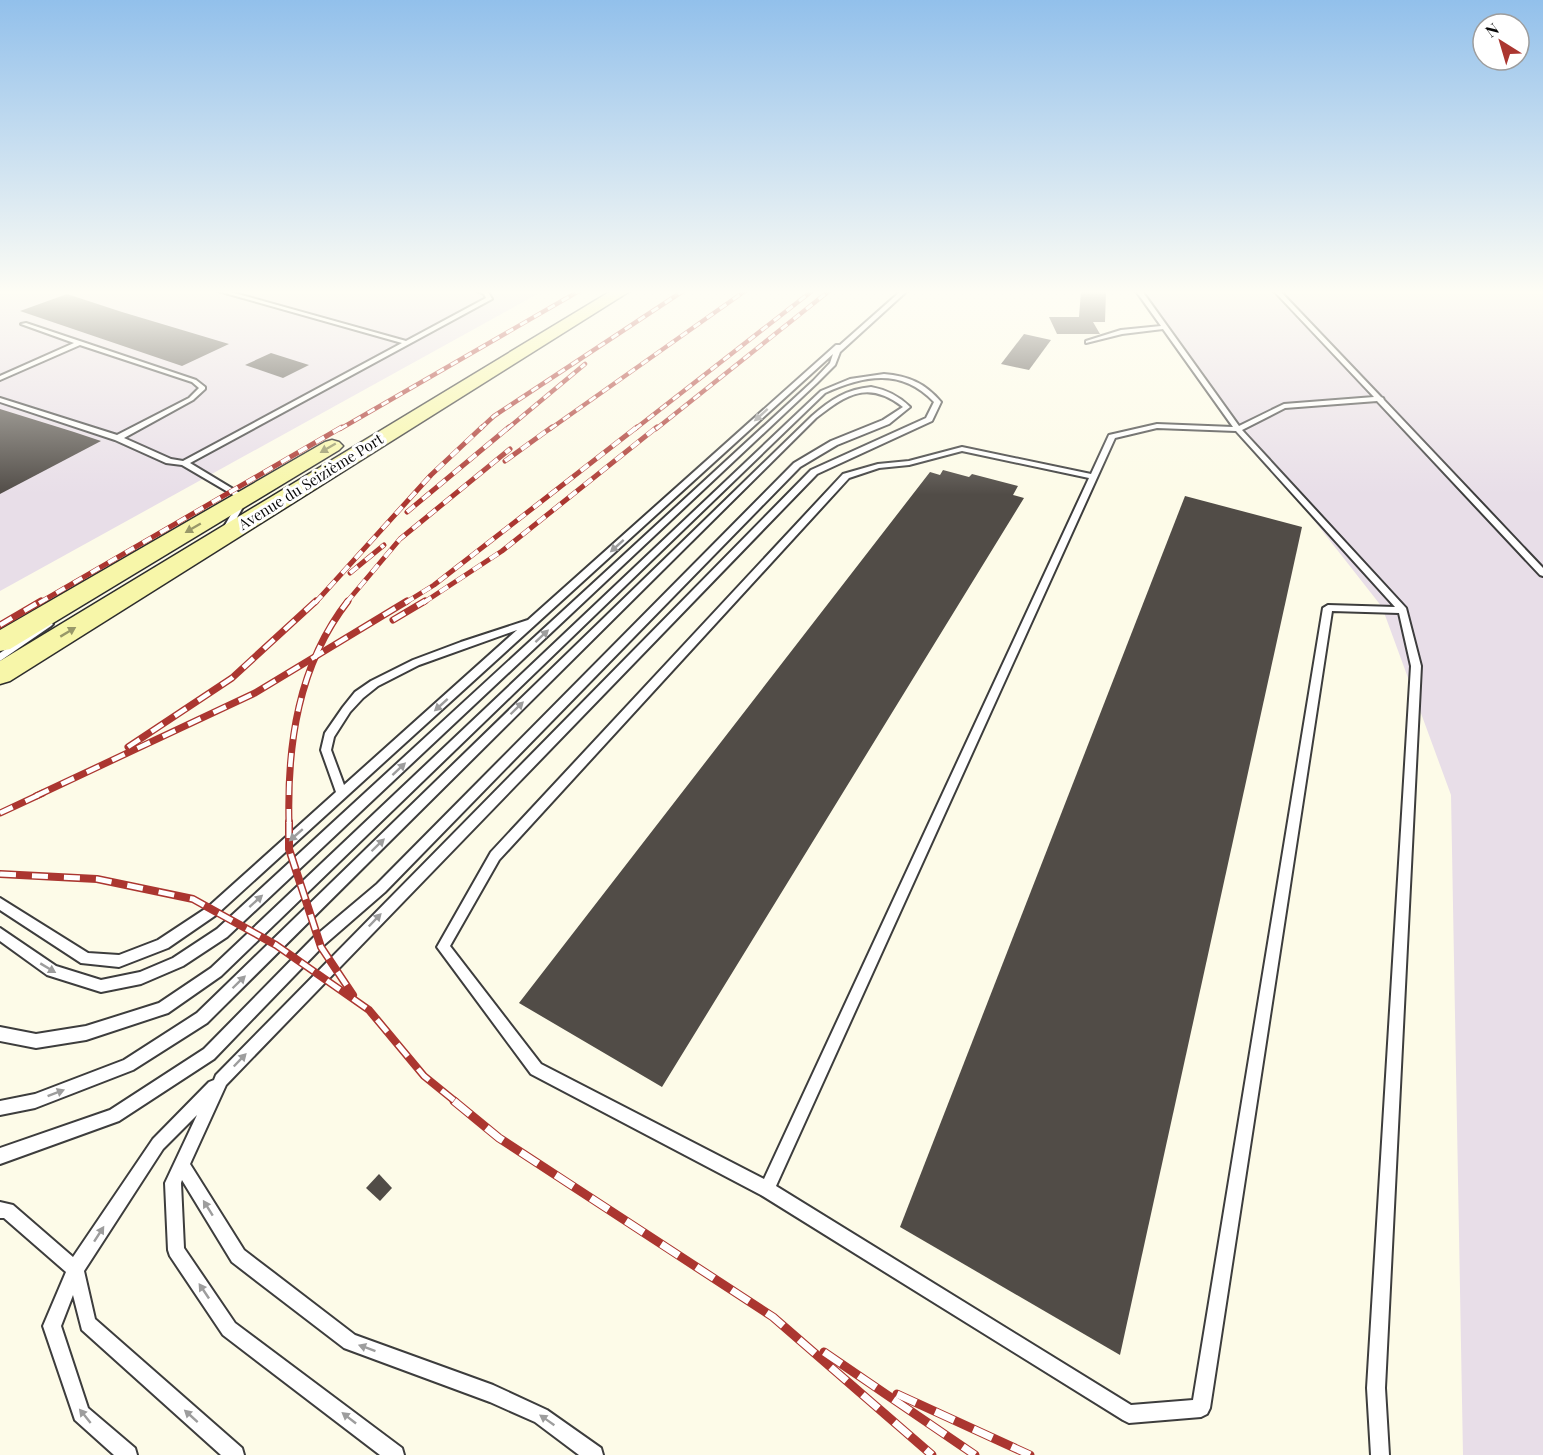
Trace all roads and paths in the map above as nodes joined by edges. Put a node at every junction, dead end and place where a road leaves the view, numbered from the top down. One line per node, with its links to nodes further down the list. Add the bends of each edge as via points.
1 (44, 359): 10 (lane)
2 (128, 359): 14 (lane, via 194,381 203,388 191,399)
3 (377, 359): 15 (lane)
4 (481, 359): 17 (main road, Avenue du Seizième Port, one-way to 17)
5 (509, 359): 18 (main road, Avenue du Seizième Port)
6 (826, 359): 22 (lane, one-way to 22)
7 (833, 359): 28 (lane, one-way to 7, via 52,971 101,986 141,978 178,962 222,933 815,382)
8 (1188, 359): 13 (lane)
9 (1343, 359): 11 (lane)
10 (0, 378)
11 (1382, 399): 13 (lane, via 1284,406); 19 (lane)
12 (0, 400): 14 (lane)
13 (1238, 429): 16 (lane, via 1157,426 1112,437); 21 (lane)
14 (118, 438): 15 (lane, via 169,461)
15 (184, 463): 17 (lane)
16 (1093, 477): 34 (lane); 34 (lane, via 962,449 846,476 495,855 443,947 536,1069)
17 (244, 498): 18 (lane); 20 (main road, Avenue du Seizième Port, one-way to 20)
18 (221, 539): 25 (main road, Avenue du Seizième Port, one-way to 18)
19 (1543, 573)
20 (76, 597): 23 (main road, Avenue du Seizième Port); 24 (lane, via 53,621)
21 (1403, 610): 34 (lane, via 1328,608 1201,1408 1129,1414); 41 (lane, via 1416,666 1376,1388)
22 (533, 622): 26 (lane, one-way to 26); 26 (lane, via 438,654 359,695 327,743)
23 (0, 642)
24 (0, 658)
25 (0, 674)
26 (342, 794): 27 (lane, one-way to 27, via 212,911 163,944 119,961 86,959)
27 (0, 903)
28 (0, 934)
29 (0, 1034): 30 (lane, one-way to 29, via 814,472 928,419 938,402 929,390 903,378 866,376 846,380 823,392 216,972 163,1008 86,1033 36,1041)
30 (221, 1080): 33 (lane); 36 (lane, one-way to 30, via 158,1144)
31 (0, 1108): 32 (lane, one-way to 32, via 35,1101 128,1065 202,1018 838,396 865,388 890,394 907,407 886,422 834,443 797,465 381,888 319,941 209,1054 114,1116)
32 (0, 1156)
33 (181, 1164): 39 (lane, one-way to 33, via 229,1329 176,1250 172,1183); 40 (lane, one-way to 33, via 541,1416 493,1394 350,1342 238,1256)
34 (767, 1189)
35 (0, 1210): 36 (lane, via 7,1211)
36 (75, 1269): 37 (lane, one-way to 36, via 81,1414 52,1326); 38 (lane, one-way to 36, via 88,1324)
37 (128, 1455)
38 (235, 1455)
39 (395, 1455)
40 (594, 1455)
41 (1380, 1455)

